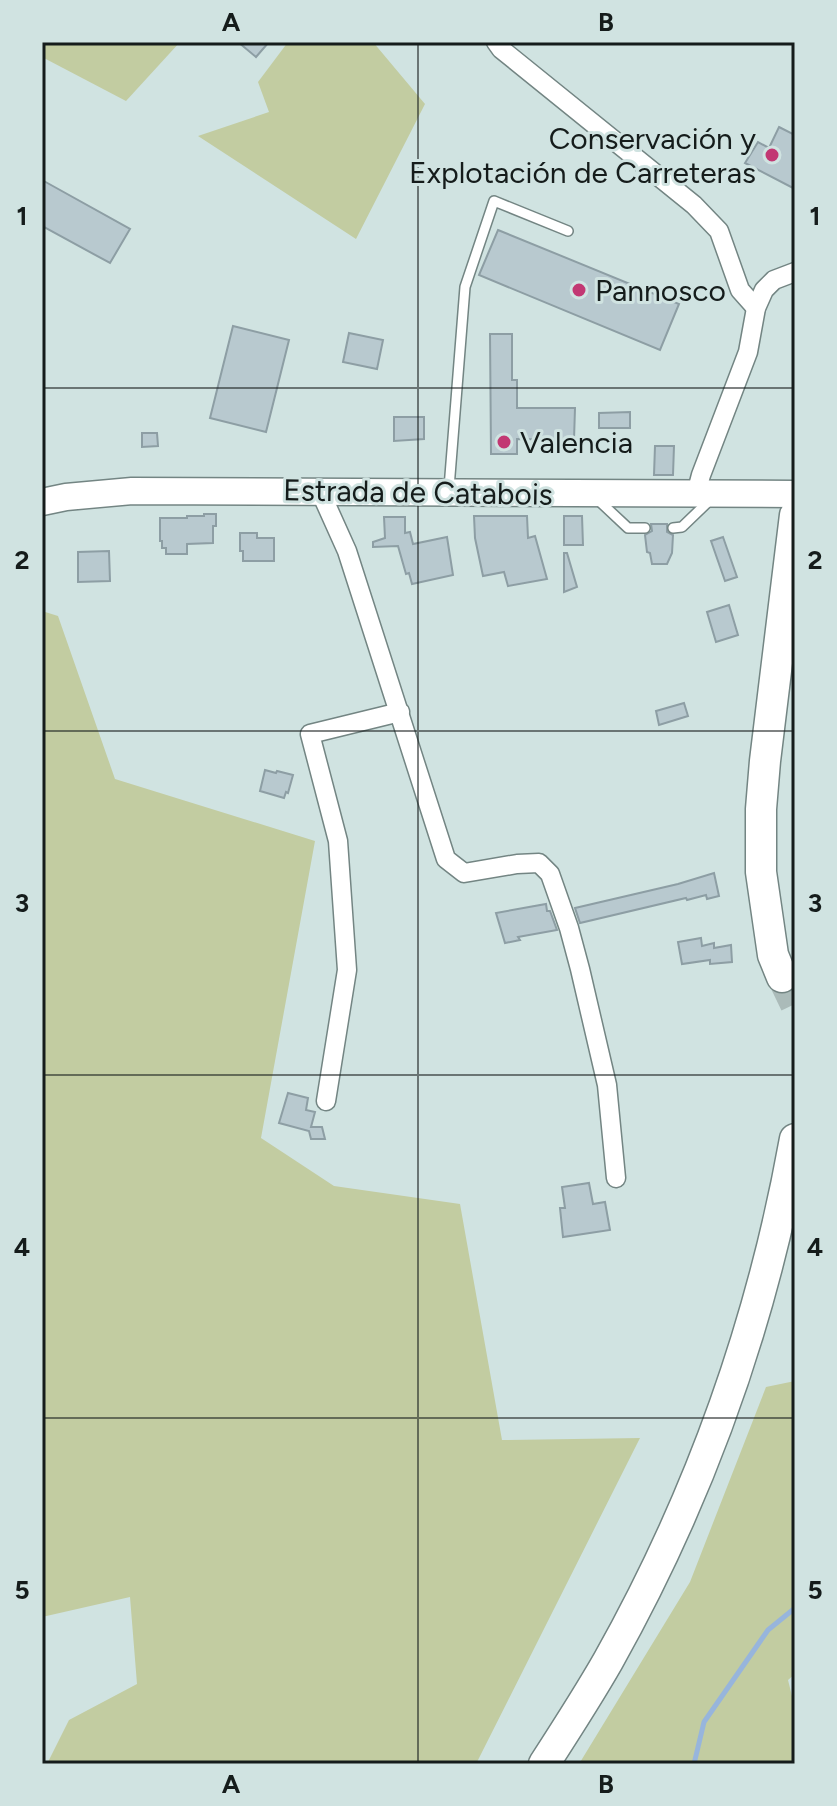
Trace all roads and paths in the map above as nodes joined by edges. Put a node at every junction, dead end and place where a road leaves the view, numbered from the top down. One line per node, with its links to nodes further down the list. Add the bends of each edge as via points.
1 (496, 42): 4 (street, via 694,205 719,231 740,290)
2 (568, 231): 6 (lane, via 494,201 465,287)
3 (792, 273): 4 (street, via 774,280)
4 (756, 308): 8 (street, via 748,352 701,475)
5 (320, 491): 6 (main road, Estrada de Catabois); 10 (main road, Estrada de Catabois, via 117,491); 14 (street, via 347,551)
6 (449, 492): 7 (main road, Estrada de Catabois)
7 (590, 494): 8 (main road, Estrada de Catabois); 12 (lane, via 628,528)
8 (706, 494): 9 (main road, Estrada de Catabois); 13 (lane, via 682,527)
9 (795, 494)
10 (42, 502)
11 (795, 515): 15 (highway, via 761,809 761,872 773,955)
12 (645, 528)
13 (673, 528)
14 (400, 712): 16 (street, via 310,734 338,841 347,970); 18 (street, via 446,859 464,873 539,863 550,874 569,928 607,1085)
15 (782, 977)
16 (326, 1101)
17 (795, 1139): 19 (highway, via 762,1288 708,1450 633,1615)
18 (616, 1178)
19 (544, 1764)

